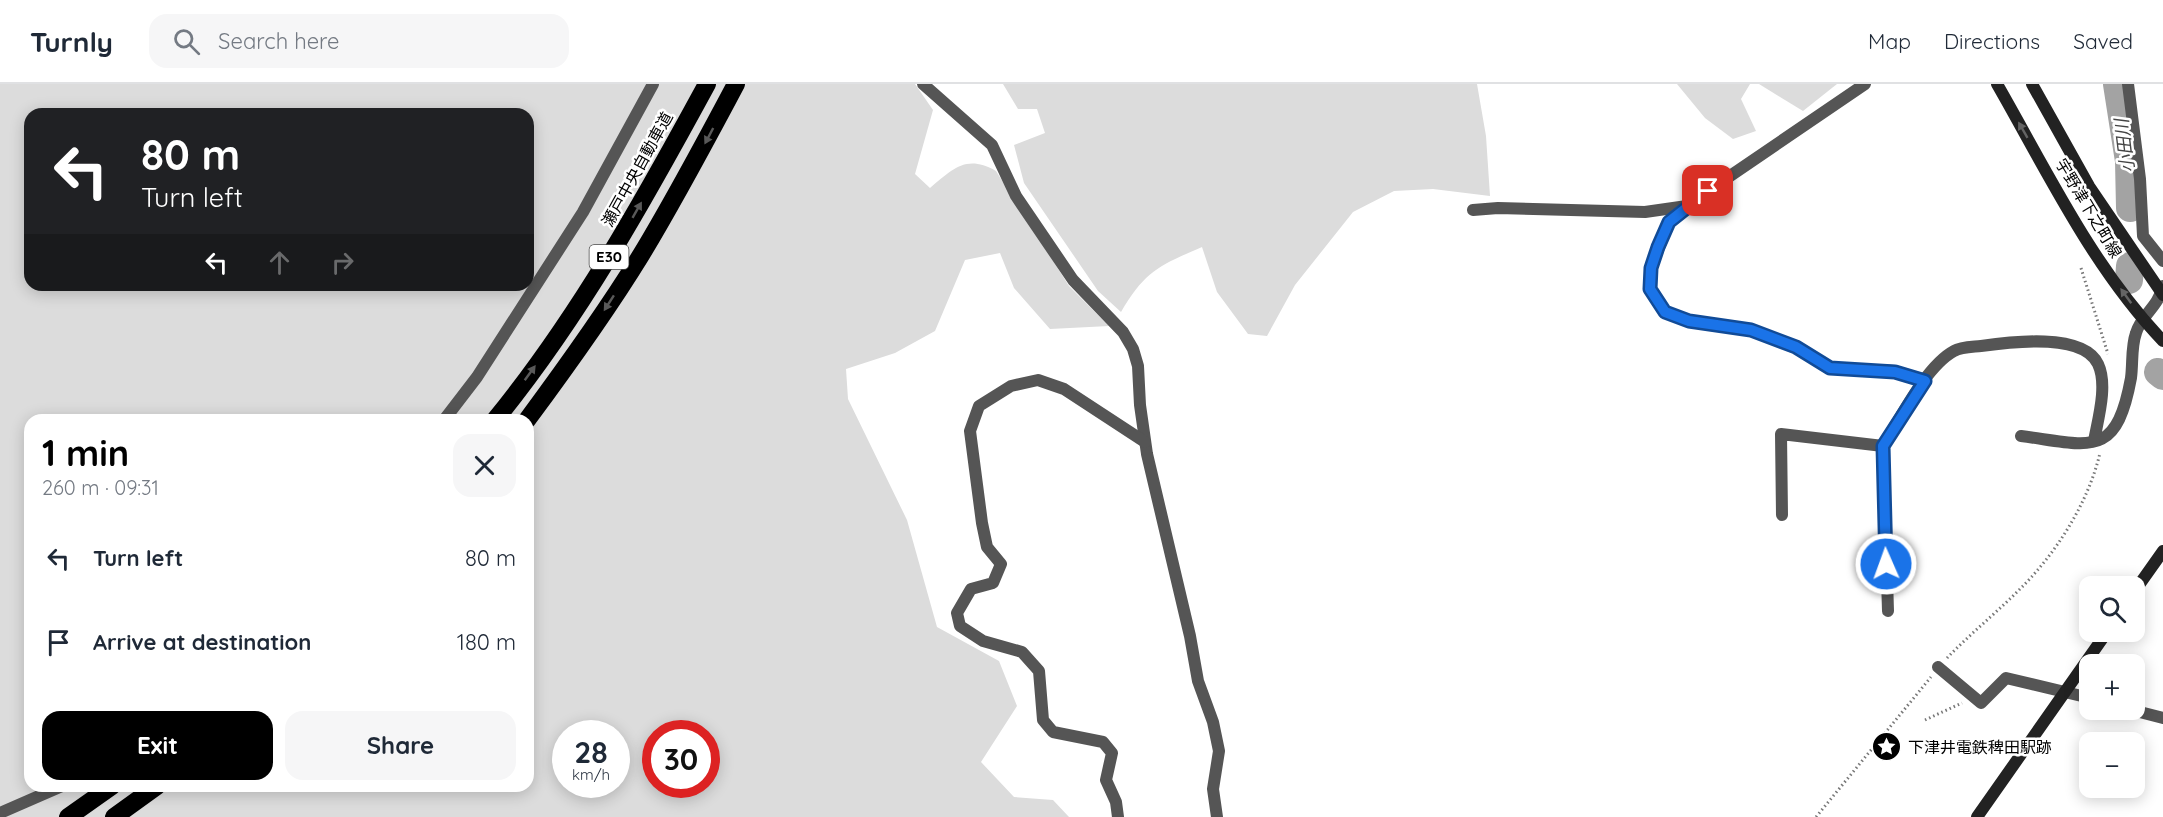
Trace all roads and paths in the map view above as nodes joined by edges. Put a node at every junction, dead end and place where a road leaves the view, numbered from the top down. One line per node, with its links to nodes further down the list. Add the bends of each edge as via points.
1 (707, 84): 21 (highway, 瀬戸中央自動車道 / E30, one-way to 1, via 617,245)
2 (736, 84): 22 (highway, E30, one-way to 22, via 640,257)
3 (923, 84): 25 (street, via 992,145 1016,196 1061,263 1123,332 1138,366)
4 (1865, 84): 9 (street)
5 (1997, 84): 16 (main road, 宇野津下之町線, one-way to 5, via 2095,254)
6 (2032, 84): 15 (main road, 宇野津下之町線, via 2090,186)
7 (2127, 84): 11 (street, via 2143,236)
8 (652, 85): 13 (street, via 583,212)
9 (1689, 206): 10 (street, via 1646,212); 19 (street, via 1669,222 1651,268 1650,289 1665,312 1689,321 1751,330 1796,347 1830,368 1895,372)
10 (1473, 210)
11 (2163, 261)
12 (2081, 268): 18 (path)
13 (534, 288)
14 (532, 291): 20 (street)
15 (2162, 291): 16 (street, via 2158,303)
16 (2143, 320): 17 (main road, 宇野津下之町線); 24 (street, via 2135,335 2130,380 2119,421 2114,431)
17 (2163, 341)
18 (2109, 360)
19 (1925, 381): 24 (street, via 1956,350 2028,341 2075,346 2098,363 2102,376); 26 (street)
20 (449, 414)
21 (499, 414)
22 (531, 414)
23 (2021, 436): 24 (street, via 2084,444)
24 (2098, 440): 32 (path, via 2089,486 2053,550 2020,589)
25 (1145, 442): 45 (street, via 1064,389 1038,380 1011,386 979,406 970,431 987,547 1001,564 993,583 971,589 957,613 960,626 983,641 1022,652 1039,671 1043,720 1053,732 1103,742 1112,753 1106,780); 46 (street, via 1198,681 1219,751 1213,789)
26 (1883, 446): 27 (street, via 1782,434); 30 (street)
27 (1782, 515)
28 (2163, 551): 29 (main road)
29 (2145, 576)
30 (1888, 611)
31 (2100, 642): 33 (main road)
32 (1938, 667): 35 (street); 47 (path)
33 (2065, 692): 34 (street); 35 (street, via 2006,678 1981,703); 48 (main road)
34 (2079, 695)
35 (1974, 697): 38 (path)
36 (2145, 713): 37 (street)
37 (2163, 718)
38 (1925, 720)
39 (48, 792): 42 (street)
40 (103, 792): 43 (highway)
41 (149, 792): 44 (highway)
42 (0, 813)
43 (68, 817)
44 (114, 817)
45 (1118, 817)
46 (1217, 817)
47 (1816, 817)
48 (1977, 817)

